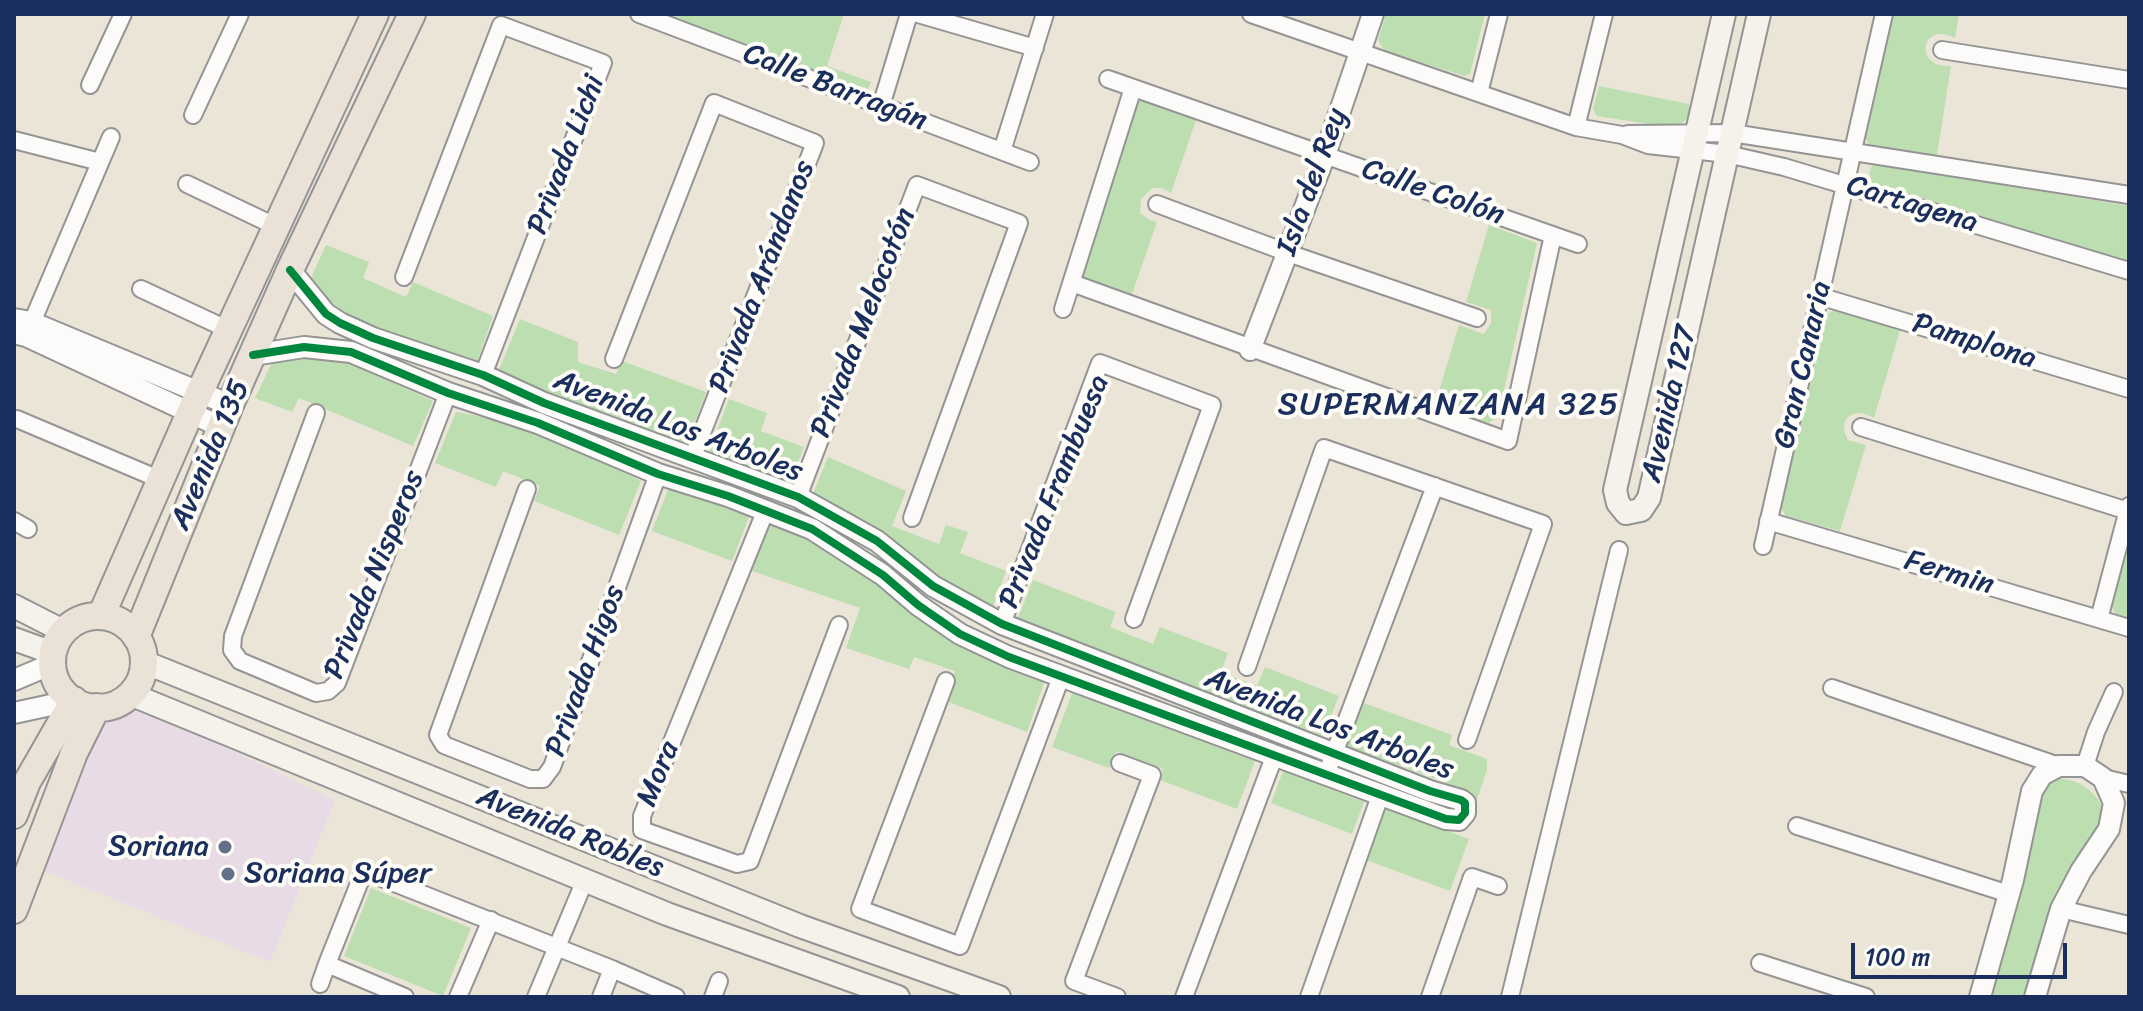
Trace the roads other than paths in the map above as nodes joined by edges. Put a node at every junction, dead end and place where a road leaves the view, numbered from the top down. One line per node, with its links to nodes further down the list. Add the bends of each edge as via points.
1 (123, 14): 21 (street)
2 (240, 14): 25 (street)
3 (375, 14): 40 (main road, Avenida 135)
4 (412, 14): 44 (main road, Avenida 135)
5 (639, 14): 24 (street, Calle Barragán)
6 (909, 14): 24 (street)
7 (918, 14): 16 (street)
8 (1045, 14): 16 (street)
9 (1373, 14): 18 (street, Isla del Rey)
10 (1499, 14): 23 (street)
11 (1604, 14): 26 (street)
12 (1724, 14): 29 (main road, Avenida 127)
13 (1759, 14): 30 (main road, Avenida 127)
14 (1884, 14): 32 (street)
15 (1262, 16): 18 (street, Cartagena)
16 (1035, 48): 31 (street)
17 (1942, 50): 20 (street)
18 (1360, 52): 23 (street, Cartagena); 33 (street, Isla del Rey)
19 (1108, 79): 22 (street, Calle Colón)
20 (2129, 80)
21 (90, 85)
22 (1133, 88): 33 (street, Calle Colón); 47 (street)
23 (1479, 93): 26 (street, Cartagena)
24 (881, 106): 31 (street, Calle Barragán)
25 (193, 115)
26 (1576, 127): 29 (street, Cartagena)
27 (111, 137): 34 (street)
28 (14, 140): 34 (street)
29 (1696, 141): 30 (street, Cartagena); 30 (main road, Avenida 127, via 1615,490 1626,513 1641,510 1649,498)
30 (1729, 143): 32 (street, Cartagena); 37 (street, Cartagena)
31 (1002, 151): 35 (street, Calle Barragán)
32 (1853, 151): 37 (street, Gran Canaria); 38 (street, Cartagena)
33 (1325, 155): 41 (street, Calle Colón); 43 (street, Isla del Rey)
34 (100, 162): 52 (street)
35 (1030, 162)
36 (187, 184): 40 (street)
37 (1845, 185): 45 (street, Cartagena); 49 (street, Gran Canaria)
38 (2129, 195)
39 (1157, 204): 43 (street)
40 (277, 227): 53 (main road, Avenida 135)
41 (1553, 235): 42 (street, Calle Colón); 55 (street, via 1508,441)
42 (1578, 244)
43 (1288, 253): 51 (street); 55 (street, Isla del Rey)
44 (290, 270): 54 (street, Avenida Los Arboles, via 326,314); 57 (main road, Avenida 135)
45 (2129, 271)
46 (404, 277): 59 (street, Privada Lichi, via 501,25 603,63)
47 (1072, 283): 50 (street); 55 (street)
48 (141, 289): 53 (street)
49 (1819, 296): 60 (street, Pamplona); 79 (street, Gran Canaria)
50 (1063, 309)
51 (1477, 318)
52 (21, 327): 62 (street)
53 (229, 330): 62 (main road, Avenida 135)
54 (358, 331): 56 (street); 59 (street, Avenida Los Arboles)
55 (1250, 350)
56 (351, 352): 57 (street, Avenida Los Arboles, via 304,347); 61 (street, Avenida Los Arboles)
57 (253, 355): 65 (main road, Avenida 135)
58 (614, 359): 68 (street, Privada Arándanos, via 714,103 815,143)
59 (483, 375): 64 (street, Avenida Los Arboles)
60 (2129, 389)
61 (448, 393): 63 (street, Privada Nisperos, via 337,683 316,693 240,661 232,650); 64 (street, Avenida Los Arboles)
62 (195, 403): 65 (street); 71 (main road, Avenida 135)
63 (316, 413)
64 (541, 413): 68 (street, Avenida Los Arboles); 69 (street, Avenida Los Arboles)
65 (225, 416): 83 (main road, Avenida 135)
66 (17, 419): 71 (street)
67 (1861, 427): 76 (street)
68 (693, 456): 70 (street, Avenida Los Arboles)
69 (658, 474): 73 (street, Privada Higos, via 552,767 543,779 530,779 444,745 438,735); 74 (street, Avenida Los Arboles)
70 (737, 474): 74 (street); 75 (street, Avenida Los Arboles)
71 (161, 480): 82 (main road, Avenida 135)
72 (1435, 486): 97 (street, via 1324,448); 108 (street, via 1543,524); 109 (street)
73 (527, 489)
74 (728, 496): 77 (street, Avenida Los Arboles)
75 (798, 497): 78 (street, Privada Melocotón, via 917,185 1019,223); 84 (street, Avenida Los Arboles, via 877,541)
76 (2128, 508): 89 (street)
77 (765, 512): 85 (street, Avenida Los Arboles, via 812,529 851,552); 91 (street, Mora, via 642,816 642,830 737,864 750,861)
78 (912, 518)
79 (1768, 521): 80 (street, Gran Canaria); 89 (street, Fermin)
80 (1763, 546)
81 (1619, 550): 145 (street)
82 (123, 565): 83 (main road, via 137,584); 87 (main road, Avenida 135)
83 (158, 583): 93 (main road, Avenida 135)
84 (933, 586): 85 (street); 90 (street, Avenida Los Arboles)
85 (918, 605): 99 (street, Avenida Los Arboles, via 960,634)
86 (14, 606): 95 (main road)
87 (101, 616): 93 (main road, via 121,622); 95 (main road, via 78,620)
88 (1134, 619): 90 (street, Privada Frambuesa, via 1212,405 1100,363)
89 (2099, 619): 92 (street, Fermin)
90 (1002, 624): 98 (street, Avenida Los Arboles)
91 (839, 625)
92 (2129, 628)
93 (136, 637): 96 (main road)
94 (14, 639): 95 (main road)
95 (56, 650): 100 (street); 106 (main road, via 57,682)
96 (144, 662): 104 (main road); 140 (main road, Avenida Robles, via 800,926)
97 (1247, 667)
98 (1133, 676): 105 (street); 109 (street, Avenida Los Arboles)
99 (1061, 677): 101 (street, via 960,946 860,909); 105 (street, Avenida Los Arboles)
100 (14, 680)
101 (946, 681)
102 (1832, 688): 113 (street)
103 (2114, 692): 114 (street)
104 (130, 694): 106 (main road, via 115,704); 122 (main road, Avenida Robles)
105 (1124, 698): 111 (street, Avenida Los Arboles)
106 (86, 704): 107 (street); 119 (main road); 120 (main road)
107 (14, 713)
108 (1467, 740)
109 (1335, 752): 115 (street); 118 (street, Avenida Los Arboles, via 1461,800 1465,813 1459,820 1446,819)
110 (14, 756): 119 (main road)
111 (1274, 757): 115 (street, Avenida Los Arboles); 142 (street)
112 (1120, 763): 141 (street, via 1152,775 1074,981)
113 (2059, 766): 114 (street); 124 (street, via 2042,775 2032,791)
114 (2085, 766): 116 (street)
115 (1326, 775): 118 (street, Avenida Los Arboles)
116 (2103, 778): 117 (street); 125 (street, via 2114,803 2109,829)
117 (2129, 784)
118 (1380, 796): 143 (street)
119 (20, 801): 120 (main road)
120 (49, 818): 126 (main road)
121 (1797, 826): 124 (street)
122 (585, 880): 129 (street); 139 (main road, Avenida Robles)
123 (1498, 886): 144 (street, via 1472,877)
124 (2009, 894): 147 (street)
125 (2061, 909): 128 (street); 148 (street)
126 (14, 910)
127 (491, 920): 129 (street); 131 (street, via 364,871); 135 (street)
128 (2129, 925)
129 (558, 946): 132 (street); 136 (street)
130 (1760, 963): 146 (street)
131 (327, 964): 133 (street); 134 (street)
132 (612, 969): 137 (street); 138 (street)
133 (320, 984)
134 (405, 997)
135 (458, 997)
136 (536, 997)
137 (601, 997)
138 (676, 997)
139 (898, 997)
140 (999, 997)
141 (1117, 997)
142 (1184, 997)
143 (1309, 997)
144 (1430, 997)
145 (1510, 997)
146 (1866, 997)
147 (1980, 997)
148 (2035, 997)

